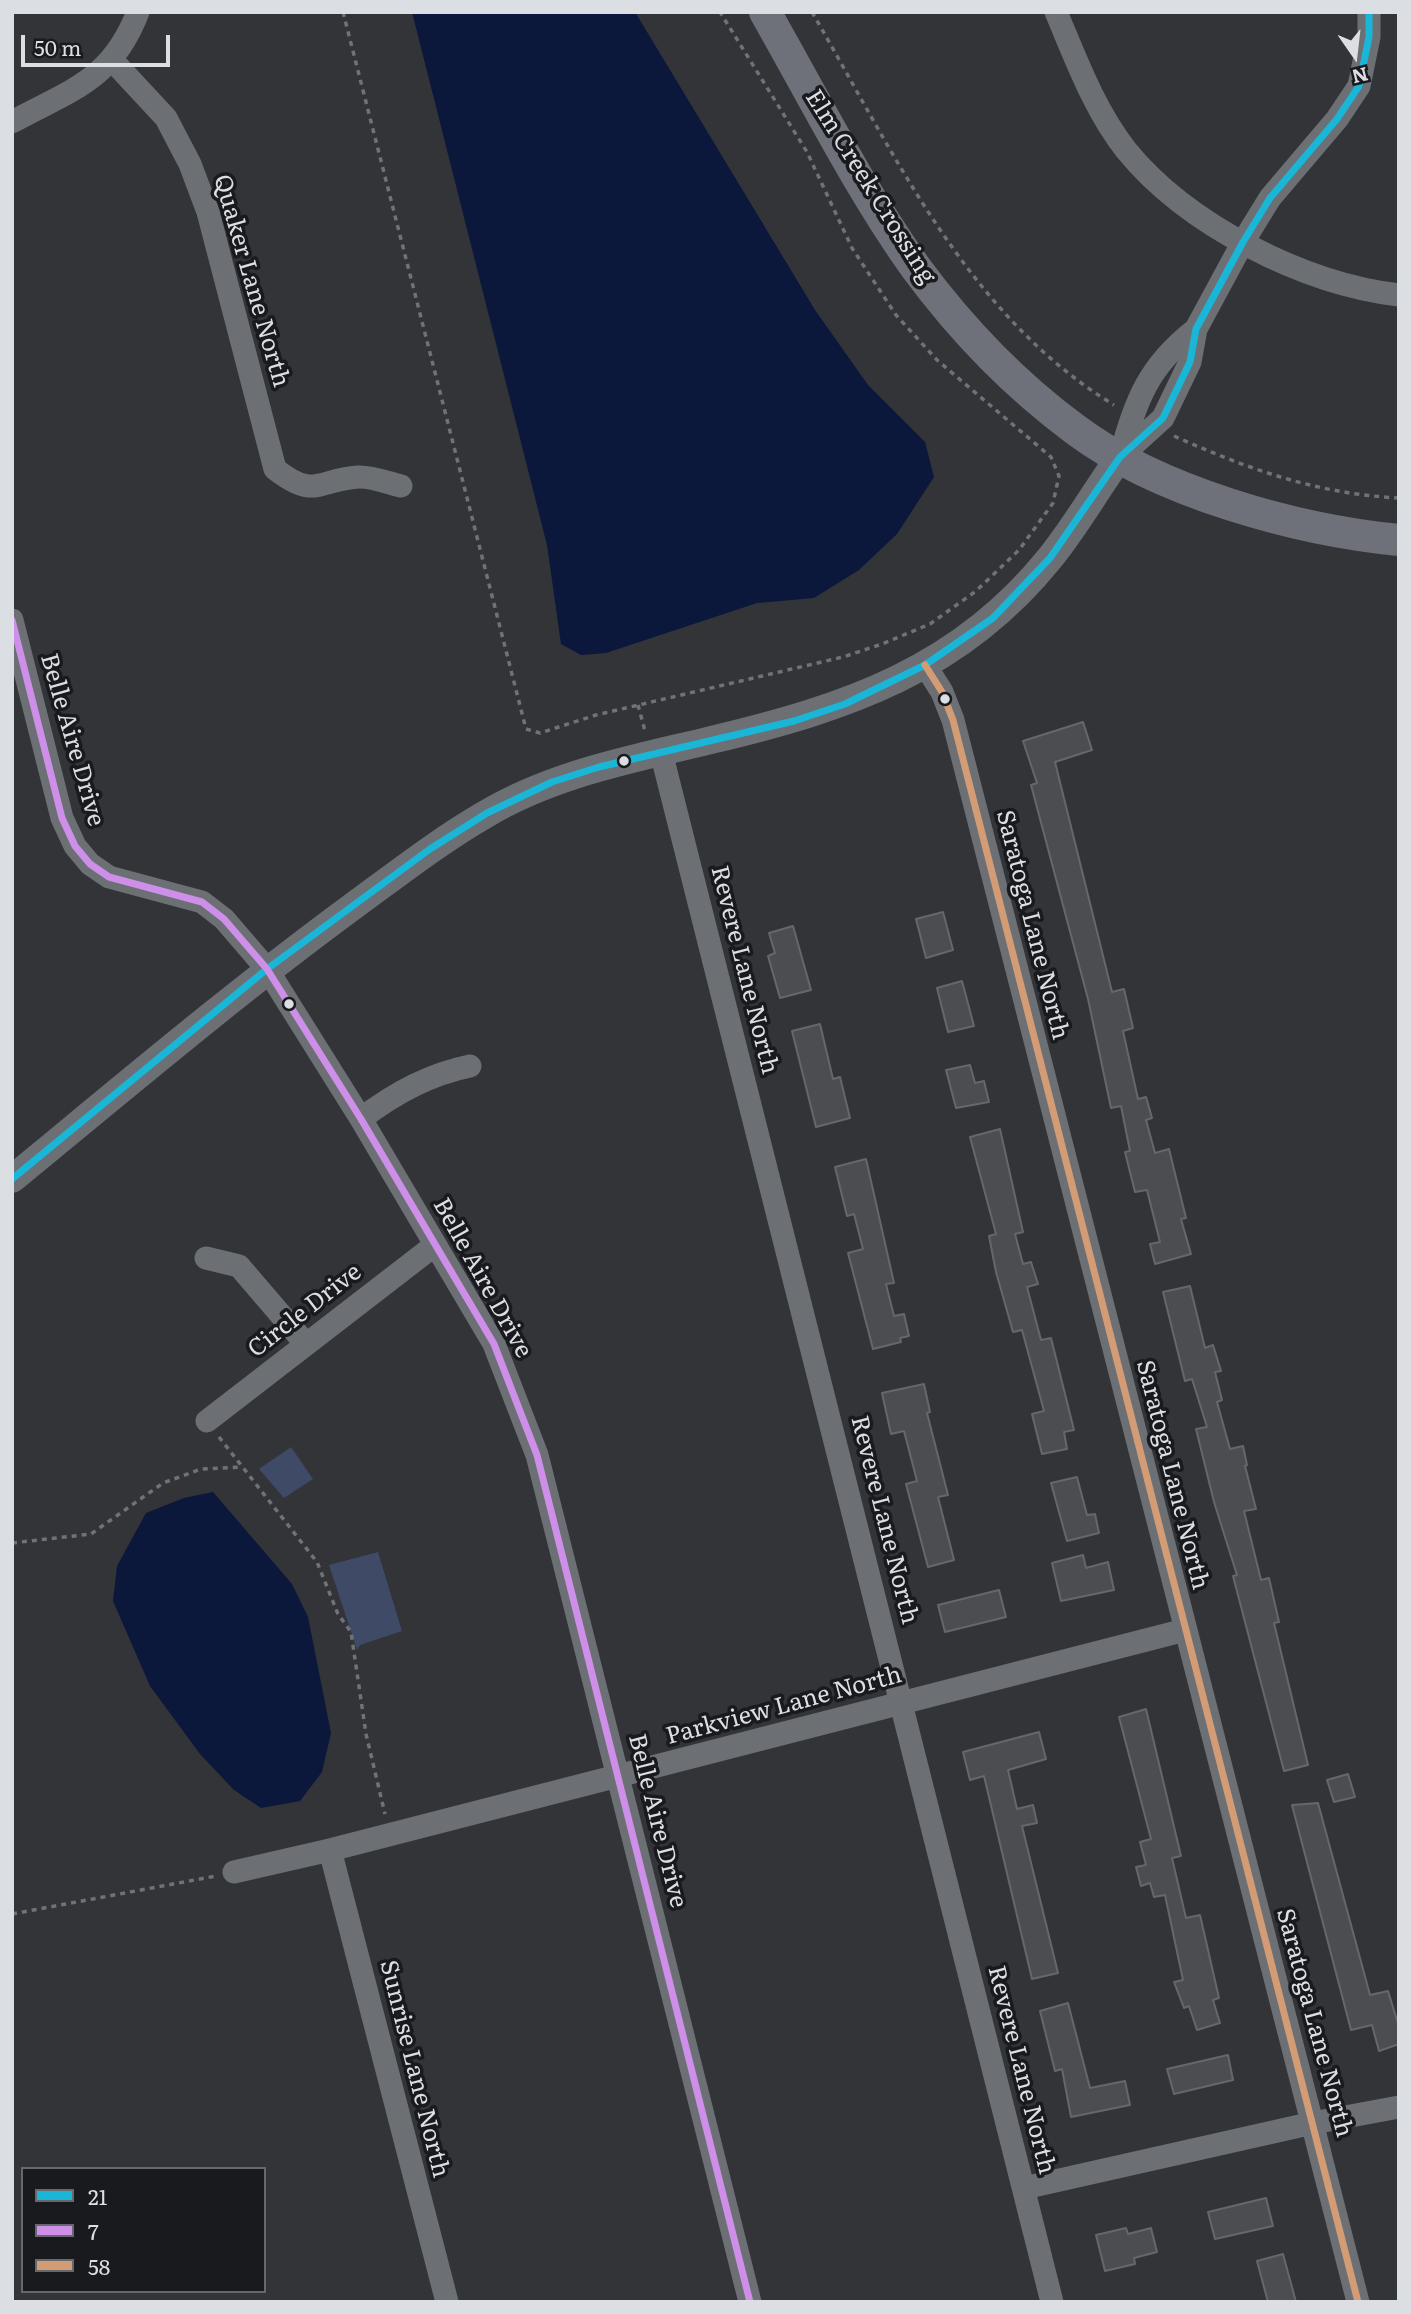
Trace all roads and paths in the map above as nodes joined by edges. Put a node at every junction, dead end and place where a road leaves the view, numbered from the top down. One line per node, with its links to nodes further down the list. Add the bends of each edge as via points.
1 (138, 12): 8 (street)
2 (343, 12): 3 (path, via 526,729 540,733 596,715 843,656 930,624 976,591 1019,550 1058,490 1059,477 1051,457 937,360 896,315 852,248 807,152)
3 (720, 12)
4 (765, 12): 14 (main road, Elm Creek Crossing, via 876,206 938,297 1035,397)
5 (812, 12): 12 (path, via 960,261 1019,329)
6 (1056, 12): 10 (street, via 1096,103 1127,150 1172,194)
7 (1369, 12): 10 (street, via 1370,37 1359,86 1270,198)
8 (113, 61): 9 (street, via 85,84); 15 (street, Quaker Lane North, via 166,118 190,164 208,212 275,469 291,482 311,488 359,476)
9 (12, 122)
10 (1243, 242): 11 (street, via 1301,272); 14 (street, via 1196,329 1190,362 1163,418)
11 (1399, 295)
12 (1112, 404)
13 (1173, 435): 16 (path, via 1244,467 1329,490)
14 (1120, 457): 17 (main road, Elm Creek Crossing, via 1262,513 1338,532); 19 (street, via 1078,521 1024,588 959,644)
15 (401, 486)
16 (1399, 498)
17 (1399, 540)
18 (12, 620): 21 (street, Belle Aire Drive, via 62,818 75,846 109,877 202,902)
19 (925, 665): 20 (street, via 820,712); 31 (street, Saratoga Lane North, via 953,720)
20 (662, 752): 21 (street, via 552,782 487,813 430,849); 32 (street, Revere Lane North)
21 (267, 969): 23 (street, Belle Aire Drive); 24 (street)
22 (470, 1066): 23 (street, via 445,1071 382,1102)
23 (361, 1119): 25 (street, Belle Aire Drive)
24 (12, 1179)
25 (435, 1245): 27 (street, Circle Drive); 33 (street, Belle Aire Drive, via 494,1344 537,1455)
26 (206, 1258): 27 (street, via 239,1266)
27 (305, 1343): 28 (street, Circle Drive)
28 (207, 1421): 29 (path)
29 (241, 1467): 30 (path, via 201,1469 163,1483 91,1534); 34 (path, via 317,1562 338,1614 351,1632 366,1734)
30 (12, 1543)
31 (1185, 1630): 32 (street, Parkview Lane North); 39 (street, Saratoga Lane North)
32 (903, 1702): 33 (street, Parkview Lane North); 40 (street, Revere Lane North)
33 (618, 1776): 34 (street, Parkview Lane North); 42 (street, Belle Aire Drive)
34 (390, 1833): 35 (street, Parkview Lane North)
35 (330, 1850): 36 (street, Parkview Lane North); 41 (street, Sunrise Lane North)
36 (234, 1871): 37 (path, via 183,1885)
37 (12, 1914)
38 (1399, 2107): 39 (street)
39 (1313, 2123): 40 (street); 44 (street, Saratoga Lane North)
40 (1024, 2188): 43 (street, Revere Lane North)
41 (447, 2302)
42 (750, 2302)
43 (1052, 2302)
44 (1358, 2302)

